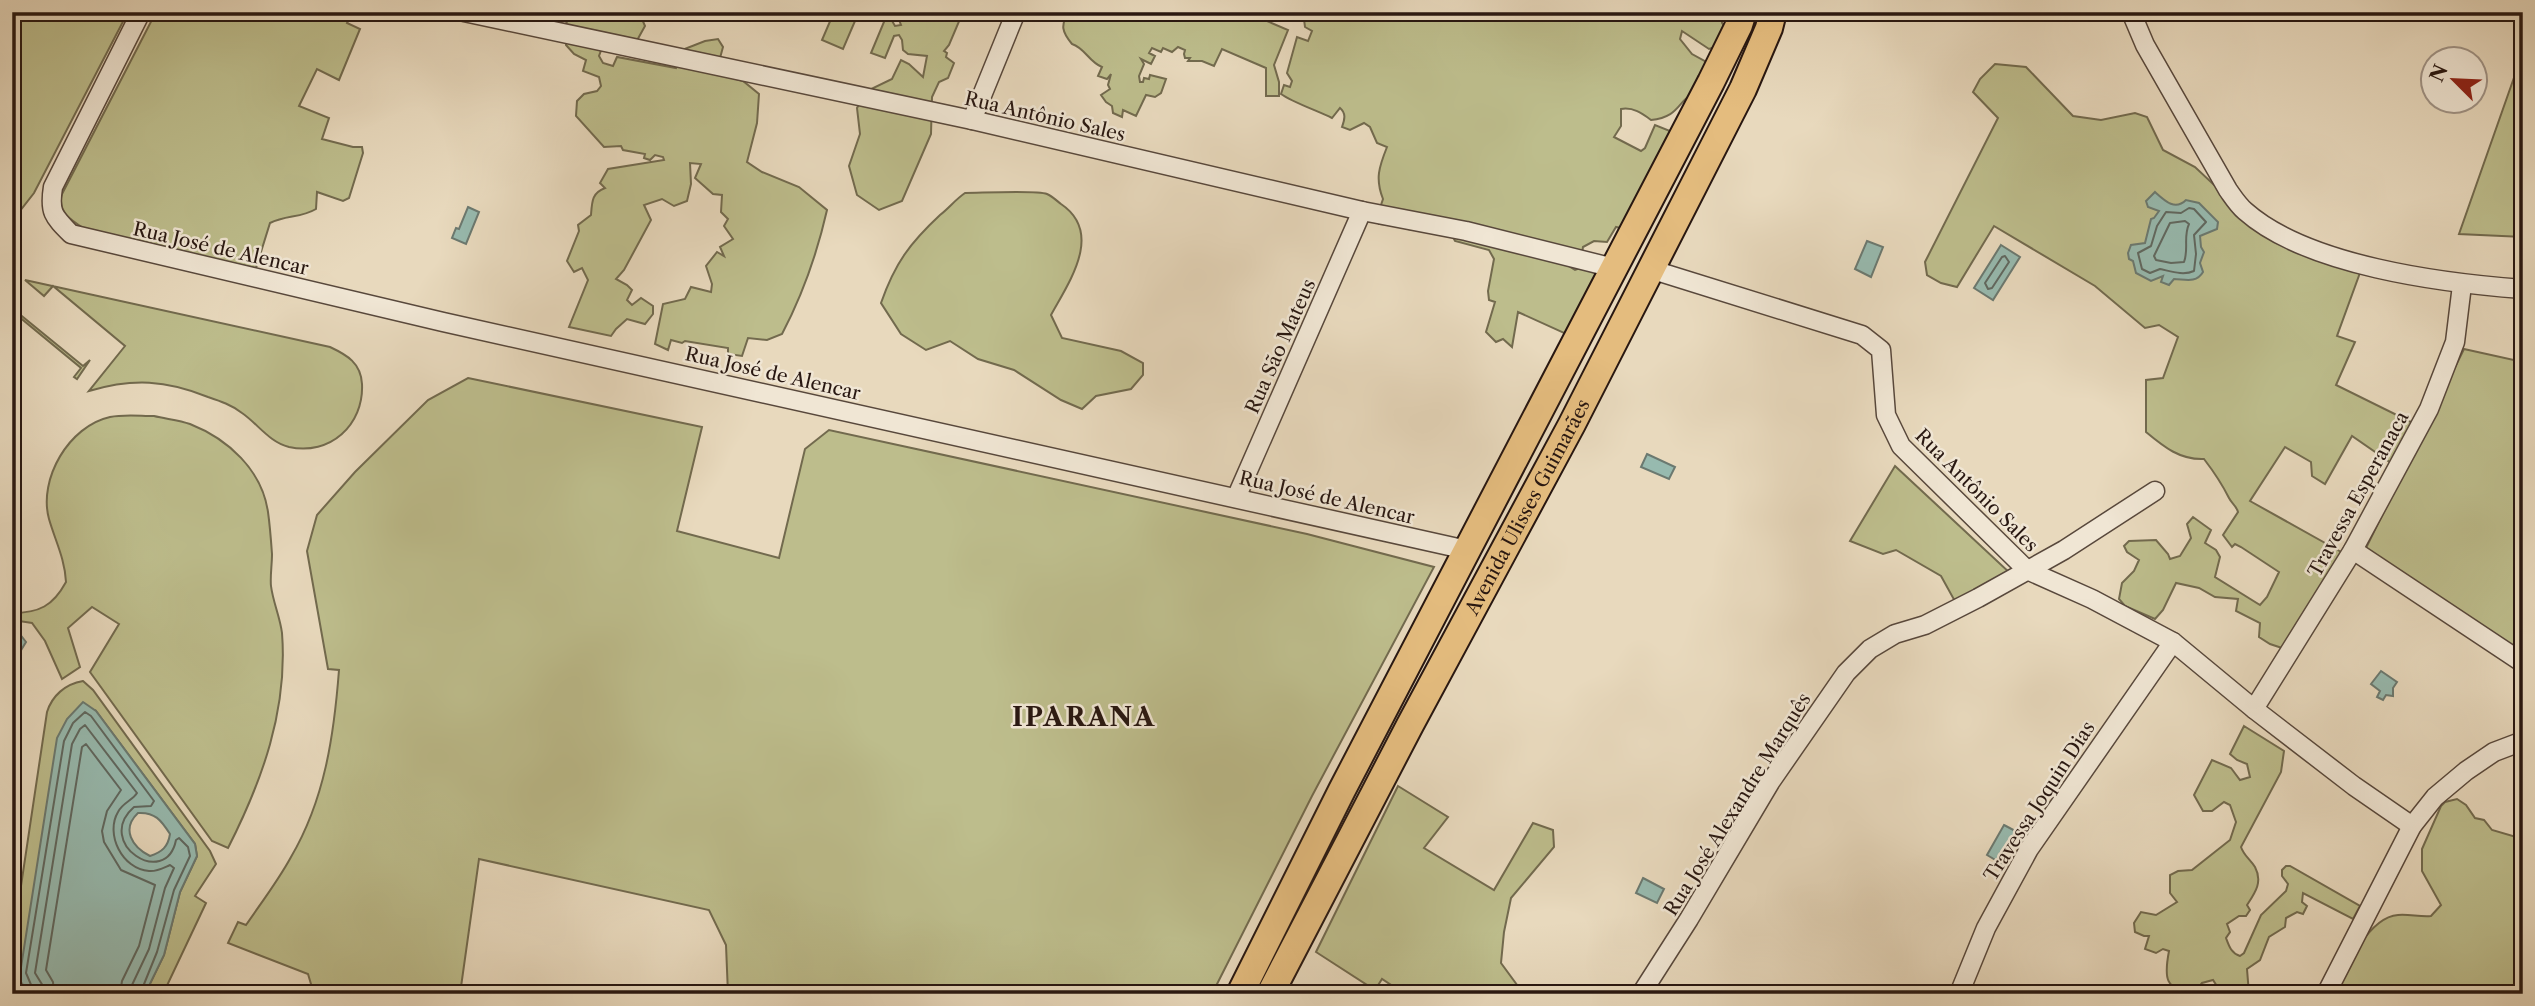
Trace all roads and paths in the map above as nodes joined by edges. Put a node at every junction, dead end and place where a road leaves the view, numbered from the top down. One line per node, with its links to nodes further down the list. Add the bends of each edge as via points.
1 (141, 12): 16 (street, Rua José de Alencar, via 53,187 50,207 71,234 443,323)
2 (464, 12): 7 (street, Rua Antônio Sales)
3 (1016, 12): 7 (street)
4 (1743, 12): 9 (main road, Avenida Ulisses Guimarães, via 1712,82)
5 (1773, 12): 10 (main road, Avenida Ulisses Guimarães, via 1743,89)
6 (2132, 12): 11 (street, via 2145,44 2243,210 2264,225 2328,254)
7 (972, 120): 8 (street, Rua Antônio Sales)
8 (1362, 211): 9 (street, Rua Antônio Sales); 16 (street, Rua São Mateus)
9 (1614, 268): 13 (main road, Avenida Ulisses Guimarães)
10 (1650, 270): 14 (main road, Avenida Ulisses Guimarães); 19 (street, Rua Antônio Sales, via 1862,335 1876,345 1883,357 1884,402 1895,437)
11 (2462, 285): 12 (street); 18 (street, Travessa Esperanaca, via 2455,342 2437,395)
12 (2523, 289)
13 (1542, 407): 14 (main road); 17 (main road, Avenida Ulisses Guimarães)
14 (1572, 424): 26 (main road, Avenida Ulisses Guimarães)
15 (2155, 491): 19 (street, Rua José Alexandre Marquês)
16 (1236, 498): 17 (street, Rua José de Alencar)
17 (1467, 550): 25 (main road, Avenida Ulisses Guimarães)
18 (2353, 550): 21 (street); 22 (street, Travessa Esperanaca)
19 (2028, 570): 20 (street, Rua Antônio Sales); 27 (street, Rua José Alexandre Marquês, via 1926,625 1878,644 1846,673 1771,781)
20 (2173, 642): 22 (street, Rua Antônio Sales); 28 (street, Travessa Joquin Dias, via 2029,849 1992,915)
21 (2523, 663)
22 (2254, 709): 24 (street, Rua Antônio Sales)
23 (2523, 741): 24 (street, via 2494,752 2466,771 2435,797)
24 (2412, 826): 29 (street)
25 (1240, 994)
26 (1270, 994)
27 (1641, 994)
28 (1959, 994)
29 (2326, 994)

